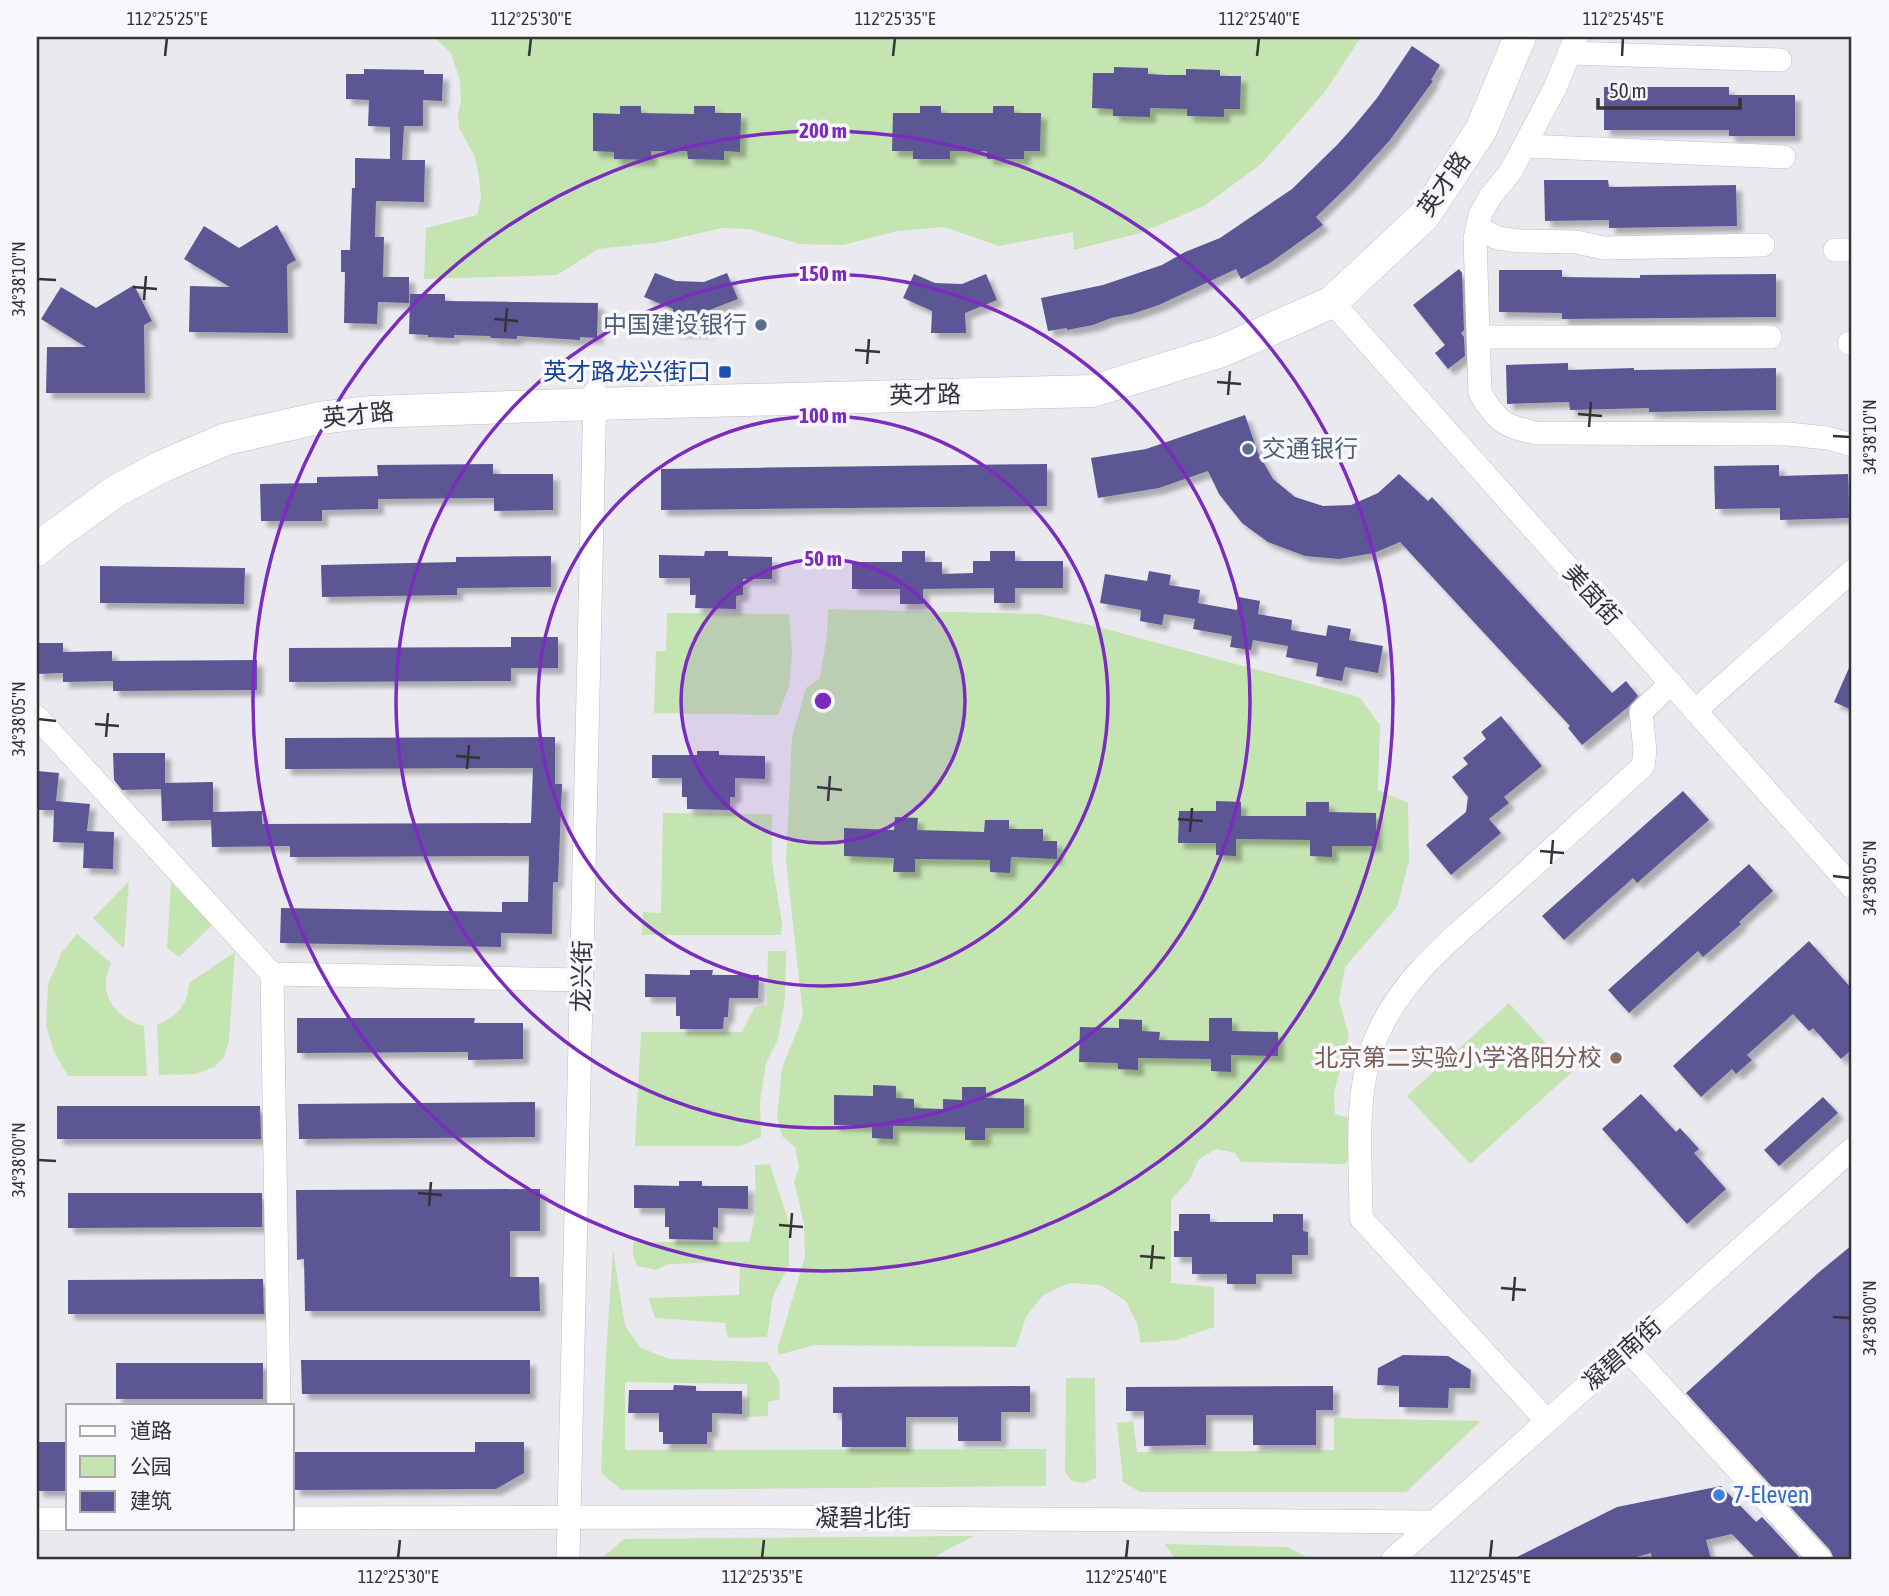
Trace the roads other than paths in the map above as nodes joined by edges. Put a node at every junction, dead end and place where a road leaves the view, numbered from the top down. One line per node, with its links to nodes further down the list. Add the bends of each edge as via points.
1 (1505, 37): 12 (main road, 英才路, via 1469,123 1416,209 1327,292 1219,340 1089,380)
2 (1520, 37): 9 (main road, 英才路, via 1481,130 1424,216)
3 (1573, 45): 4 (street); 5 (street)
4 (1780, 60)
5 (1525, 146): 6 (street); 7 (street, via 1490,197)
6 (1784, 157)
7 (1477, 227): 8 (street, via 1497,238 1604,248); 10 (street)
8 (1763, 246)
9 (1332, 302): 12 (main road, 英才路, via 1222,351 1093,391); 17 (street, 美茵街)
10 (1479, 337): 11 (street); 13 (street, via 1480,393 1493,414 1511,427 1536,433 1788,434)
11 (1770, 337)
12 (595, 398): 14 (main road, 英才路, via 369,398 221,427 109,480); 15 (main road, 英才路, via 371,412 319,418 226,439 116,492); 22 (street, 龙兴街)
13 (1852, 445)
14 (37, 534)
15 (37, 550)
16 (1852, 571): 18 (street)
17 (1671, 683): 18 (street, 美茵街); 26 (street, via 1641,712 1643,766 1412,978 1391,1007 1372,1047 1363,1081 1361,1218)
18 (1695, 710): 20 (street, 美茵街)
19 (37, 717): 21 (street)
20 (1852, 887)
21 (272, 974): 22 (street); 25 (street)
22 (581, 980): 27 (street, 龙兴街)
23 (1852, 1149): 24 (street, 凝碧南街)
24 (1627, 1349): 26 (street, 凝碧南街); 34 (street)
25 (279, 1404)
26 (1547, 1421): 31 (street, 凝碧南街)
27 (569, 1517): 28 (street, 凝碧北街); 31 (street, 凝碧北街); 32 (street, 龙兴街)
28 (294, 1518)
29 (37, 1519): 30 (street)
30 (66, 1519)
31 (1433, 1522): 33 (street, 凝碧南街)
32 (568, 1559)
33 (1393, 1559)
34 (1820, 1559)

